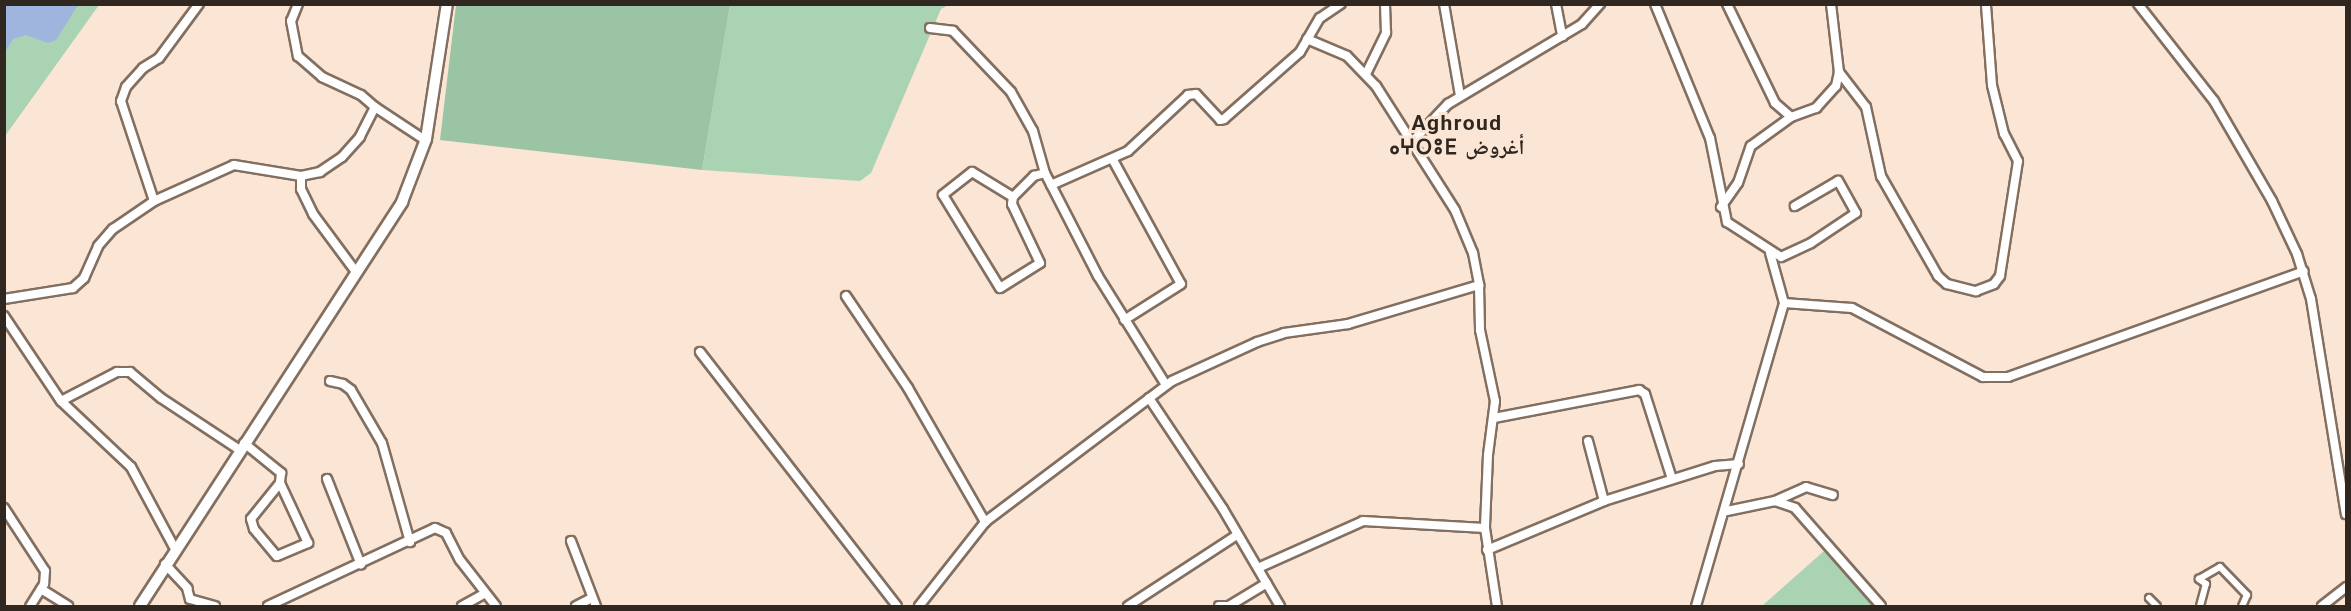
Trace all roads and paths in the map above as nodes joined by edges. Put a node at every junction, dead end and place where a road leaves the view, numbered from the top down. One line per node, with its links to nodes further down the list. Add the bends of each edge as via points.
1 (199, 4): 30 (street, via 159,58 143,68 126,87 122,101)
2 (298, 4): 21 (street, via 291,21 298,56 322,77 361,95)
3 (447, 4): 23 (street)
4 (1341, 4): 14 (street)
5 (1385, 4): 19 (street, via 1386,33)
6 (1444, 4): 20 (street)
7 (1556, 4): 16 (street)
8 (1600, 4): 16 (street, via 1582,24)
9 (1655, 4): 32 (street, via 1710,138)
10 (1727, 4): 22 (street, via 1775,103)
11 (1831, 4): 18 (street)
12 (2138, 4): 35 (street, via 2214,101 2272,201)
13 (1986, 5): 18 (street, via 1992,85 2004,134 2018,161 2008,210 2004,261 1994,284 1986,289 1962,290 1938,276 1881,176 1866,107)
14 (1330, 7): 17 (street)
15 (930, 28): 26 (street, via 953,31 1003,80 1033,131)
16 (1562, 36): 20 (street)
17 (1307, 39): 19 (street, via 1347,56); 25 (street, via 1300,52 1224,119 1220,120 1192,93 1181,99 1142,141)
18 (1839, 72): 22 (street, via 1836,86 1822,102)
19 (1366, 74): 24 (street)
20 (1460, 96): 24 (street, via 1437,112)
21 (375, 107): 23 (street); 27 (street, via 360,137 342,157 320,172)
22 (1791, 117): 32 (street, via 1751,146 1738,183)
23 (425, 140): 34 (street, via 402,202)
24 (1411, 143): 36 (street, via 1465,232)
25 (1113, 160): 28 (street); 41 (street, via 1181,284)
26 (1045, 173): 28 (street); 29 (street, via 1034,176)
27 (301, 176): 30 (street, via 234,165); 34 (street, via 301,189 313,214)
28 (1051, 185): 41 (street)
29 (1012, 197): 29 (street, via 1040,263 1000,288 943,195 972,172)
30 (154, 201): 38 (street, via 113,229 98,246 84,278 73,288)
31 (1795, 206): 33 (street, via 1838,181 1856,213 1787,256)
32 (1721, 207): 33 (street, via 1727,222)
33 (1770, 253): 39 (street)
34 (356, 272): 49 (street)
35 (2304, 272): 39 (street, via 2008,377 1983,377 1852,308); 59 (street)
36 (1479, 285): 44 (street, via 1348,324 1284,333); 47 (street, via 1480,330 1495,401)
37 (846, 296): 60 (street, via 908,388)
38 (4, 299)
39 (1784, 303): 50 (street)
40 (4, 316): 46 (street)
41 (1124, 320): 44 (street)
42 (700, 352): 86 (street)
43 (330, 381): 64 (street, via 351,390 382,443)
44 (1166, 385): 45 (street)
45 (1149, 398): 60 (street); 62 (street)
46 (61, 400): 49 (street, via 117,372 130,372 161,399); 65 (street, via 131,467)
47 (1494, 418): 52 (street, via 1639,390 1645,394); 61 (street, via 1487,464)
48 (1588, 441): 55 (street)
49 (242, 447): 53 (street, via 279,467); 65 (street)
50 (1739, 464): 52 (street, via 1715,466); 58 (street)
51 (327, 479): 68 (street)
52 (1672, 479): 55 (street)
53 (280, 483): 53 (street, via 308,543 277,556 254,529 251,519)
54 (1833, 495): 56 (street, via 1806,487)
55 (1604, 501): 66 (street)
56 (1775, 501): 58 (street); 93 (street, via 1795,508)
57 (4, 508): 72 (street, via 45,571)
58 (1727, 511): 92 (street)
59 (2346, 514)
60 (986, 522): 87 (street)
61 (1485, 528): 66 (street); 69 (street, via 1363,521)
62 (1237, 535): 69 (street); 88 (street)
63 (571, 541): 74 (street)
64 (410, 542): 68 (street); 73 (street, via 442,528)
65 (175, 549): 67 (street)
66 (1487, 550): 91 (street)
67 (165, 564): 76 (street, via 180,579); 79 (street)
68 (361, 565): 81 (street)
69 (1258, 568): 70 (street)
70 (1267, 583): 89 (street, via 1229,606); 90 (street)
71 (2346, 587): 97 (street)
72 (41, 589): 77 (street); 78 (street)
73 (485, 593): 82 (street); 83 (street)
74 (591, 598): 84 (street); 85 (street)
75 (2149, 598): 94 (street)
76 (190, 603): 80 (street)
77 (30, 606)
78 (68, 606)
79 (140, 606)
80 (215, 606)
81 (268, 606)
82 (462, 606)
83 (496, 606)
84 (576, 606)
85 (596, 606)
86 (897, 606)
87 (919, 606)
88 (1128, 606)
89 (1219, 606)
90 (1280, 606)
91 (1497, 606)
92 (1696, 606)
93 (1881, 606)
94 (2157, 606)
95 (2200, 606): 96 (street, via 2206,584 2199,579 2220,567 2247,596)
96 (2242, 606)
97 (2322, 606)

